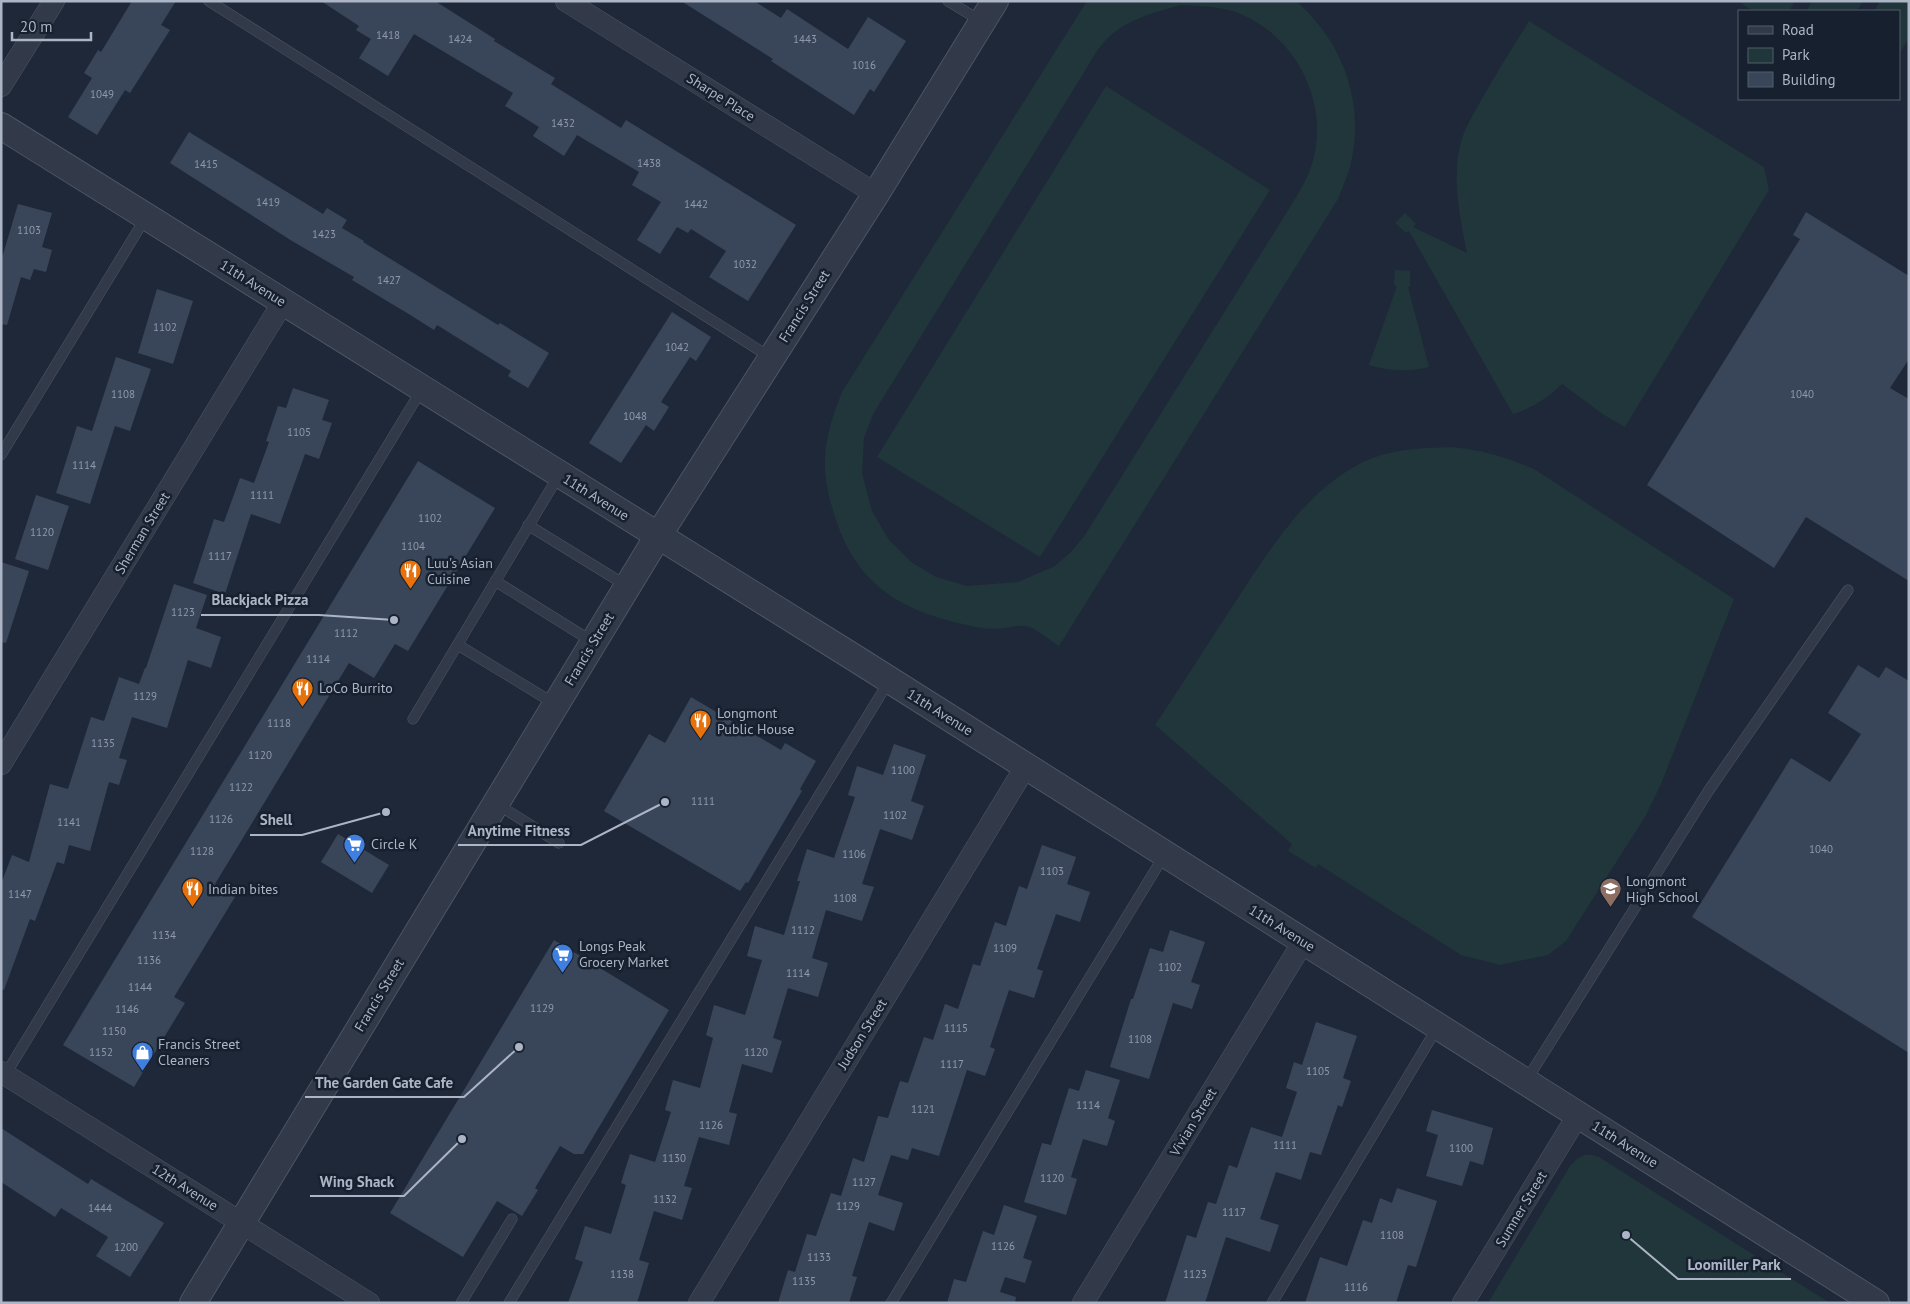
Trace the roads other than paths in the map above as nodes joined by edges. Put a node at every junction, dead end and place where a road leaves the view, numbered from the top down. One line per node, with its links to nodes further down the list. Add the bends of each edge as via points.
1 (54, 1): 6 (street)
2 (209, 1): 11 (lane)
3 (566, 1): 8 (street, Sharpe Place)
4 (948, 1): 5 (lane)
5 (989, 12): 8 (street, Francis Street)
6 (1, 86)
7 (3, 131): 9 (street, 11th Avenue)
8 (876, 194): 11 (street, Francis Street)
9 (146, 216): 10 (street, 11th Avenue); 13 (lane)
10 (283, 302): 12 (street, 11th Avenue); 25 (street, Sherman Street)
11 (771, 357): 16 (street, Francis Street)
12 (422, 389): 14 (street, 11th Avenue); 32 (lane)
13 (1, 455)
14 (559, 475): 15 (lane); 16 (street, 11th Avenue)
15 (528, 525): 17 (lane); 18 (lane)
16 (658, 536): 18 (street, Francis Street); 22 (street, 11th Avenue)
17 (495, 581): 20 (lane); 21 (lane)
18 (627, 586): 20 (street, Francis Street)
19 (1848, 590): 33 (lane, via 1709,790)
20 (593, 642): 23 (street, Francis Street)
21 (458, 644): 23 (lane); 24 (lane)
22 (890, 680): 26 (street, 11th Avenue); 40 (lane)
23 (555, 704): 27 (street, Francis Street)
24 (413, 719)
25 (1, 764)
26 (1026, 766): 29 (street, 11th Avenue); 41 (street, Judson Street)
27 (495, 803): 28 (lane); 36 (street, Francis Street)
28 (559, 843)
29 (1164, 854): 30 (street, 11th Avenue); 42 (lane)
30 (1303, 942): 31 (street, 11th Avenue); 43 (street, Vivian Street)
31 (1438, 1027): 33 (street, 11th Avenue); 44 (lane)
32 (3, 1076): 36 (street, 12th Avenue)
33 (1525, 1082): 34 (street, 11th Avenue)
34 (1578, 1115): 45 (street, Sumner Street); 46 (street, 11th Avenue)
35 (512, 1219): 39 (lane)
36 (240, 1222): 37 (street, Francis Street); 38 (street, 12th Avenue)
37 (192, 1303)
38 (369, 1303)
39 (461, 1303)
40 (509, 1303)
41 (699, 1303)
42 (891, 1303)
43 (1083, 1303)
44 (1272, 1303)
45 (1464, 1303)
46 (1876, 1303)

